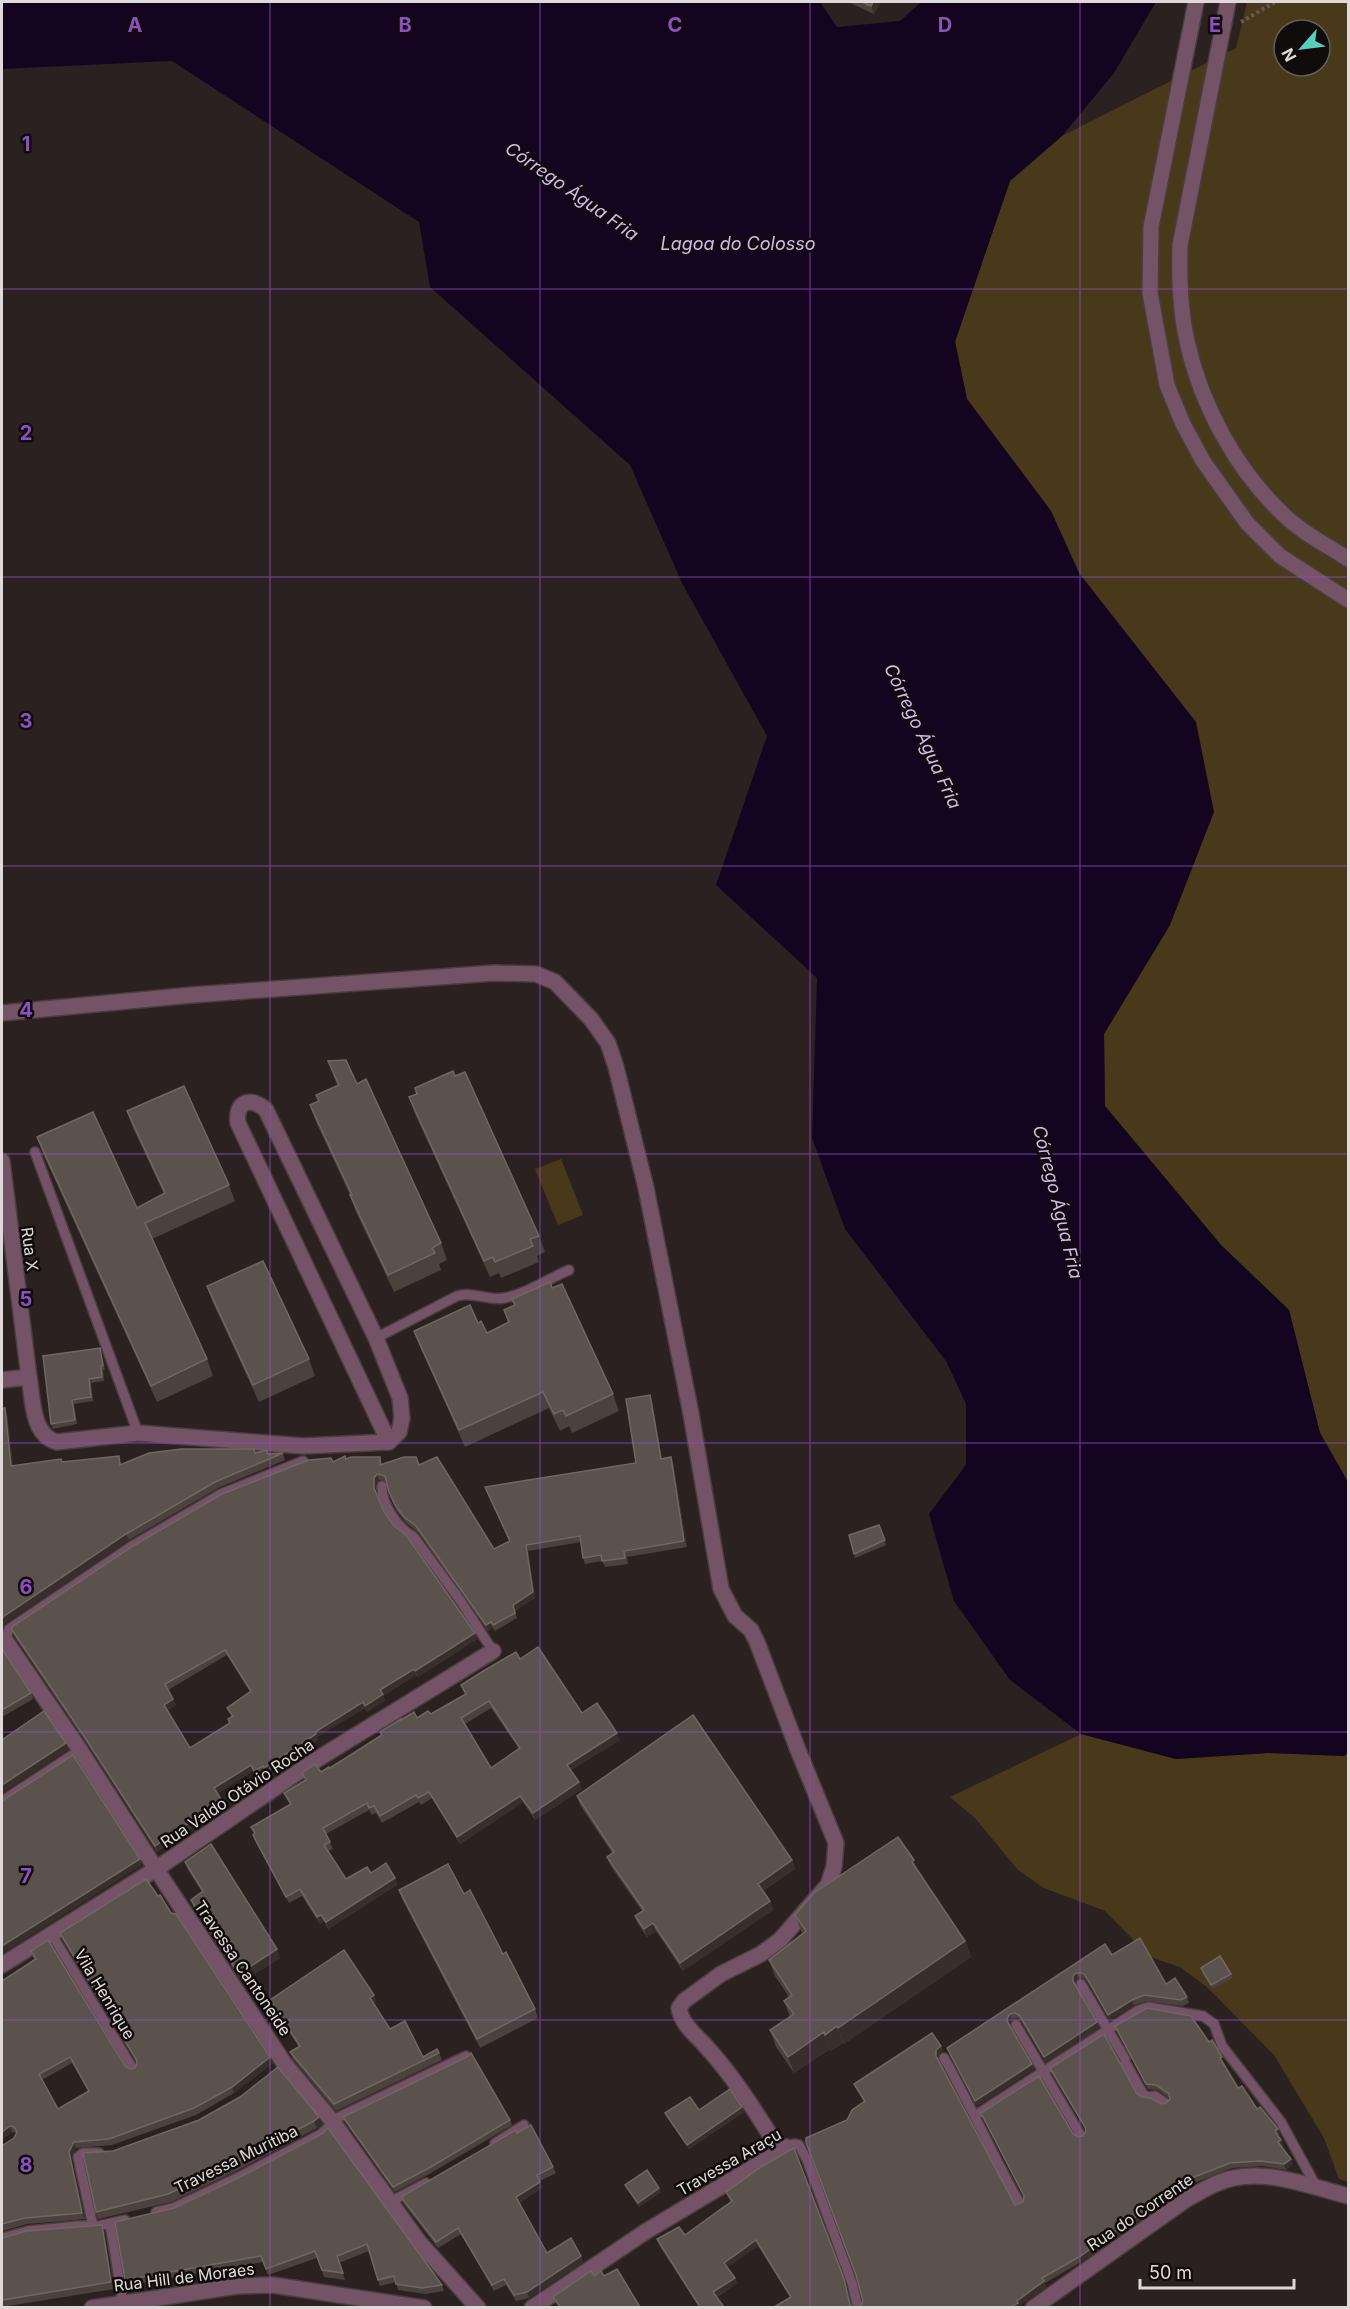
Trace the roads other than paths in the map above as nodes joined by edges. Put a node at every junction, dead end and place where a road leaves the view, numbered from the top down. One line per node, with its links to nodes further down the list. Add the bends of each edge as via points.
1 (1196, 2): 4 (street, via 1151,227 1150,293 1167,385 1203,461 1247,523 1280,556)
2 (1228, 2): 3 (street, via 1180,245 1179,277 1187,341 1208,404 1241,467 1284,516)
3 (1348, 559)
4 (1348, 600)
5 (2, 1012): 37 (street, via 472,974 536,974 555,981 608,1043 646,1188 721,1589 735,1617 751,1630 757,1642 836,1843 828,1885 780,1940 721,1974 679,2008 686,2025 722,2064)
6 (35, 1152): 13 (lane)
7 (2, 1161): 8 (street, Rua X)
8 (3, 1197): 11 (street, Rua X)
9 (569, 1270): 10 (lane, via 501,1299 457,1296)
10 (376, 1338): 14 (street, via 400,1398 399,1432); 14 (street, via 266,1110 250,1101 241,1106 238,1123)
11 (29, 1377): 12 (street); 13 (street, Rua X, via 39,1427 49,1440)
12 (2, 1380)
13 (138, 1433): 15 (street)
14 (389, 1442): 15 (street)
15 (303, 1453): 17 (lane, via 220,1494 132,1546 9,1629)
16 (382, 1486): 18 (lane, via 381,1495 404,1532 413,1536)
17 (3, 1638): 19 (street, Travessa Cantoneide)
18 (493, 1651): 21 (street, Rua Valdo Otávio Rocha, via 316,1760)
19 (80, 1750): 20 (lane); 21 (street, Travessa Cantoneide)
20 (2, 1801)
21 (156, 1869): 22 (street, Rua Valdo Otávio Rocha); 33 (street, Travessa Cantoneide, via 280,2066)
22 (52, 1935): 23 (street, Rua Valdo Otávio Rocha); 29 (lane, Vila Henrique)
23 (2, 1965)
24 (1081, 1984): 26 (lane)
25 (1016, 2025): 30 (lane)
26 (1107, 2029): 30 (lane); 31 (lane, via 1143,2094); 40 (lane, via 1148,2007 1203,2016 1214,2024 1222,2046 1281,2122)
27 (466, 2056): 33 (lane, Travessa Muritiba)
28 (944, 2058): 32 (lane)
29 (134, 2069)
30 (1043, 2072): 32 (lane); 35 (lane)
31 (1165, 2103)
32 (976, 2115): 43 (lane)
33 (333, 2122): 42 (street, Travessa Cantoneide); 44 (lane, Travessa Muritiba, via 321,2134 239,2177 173,2208)
34 (524, 2125): 36 (lane)
35 (1081, 2136)
36 (484, 2149)
37 (783, 2149): 53 (street, Travessa Araçu, via 645,2232); 54 (lane, Travessa Araçu, via 799,2145 807,2160)
38 (108, 2152): 47 (lane, via 83,2153 78,2157)
39 (434, 2179): 42 (lane)
40 (1317, 2188): 41 (street, Rua do Corrente); 55 (street, Rua do Corrente, via 1270,2177 1234,2178 1212,2185)
41 (1348, 2196)
42 (390, 2202): 52 (street, Travessa Cantoneide, via 419,2242)
43 (1020, 2204)
44 (150, 2214)
45 (138, 2217): 46 (lane)
46 (110, 2224): 47 (lane); 49 (lane)
47 (93, 2226): 48 (lane, via 28,2231)
48 (2, 2238)
49 (123, 2303): 50 (street, Rua Hill de Moraes); 51 (street, Rua Hill de Moraes, via 238,2286 273,2285)
50 (92, 2307)
51 (424, 2307)
52 (478, 2307)
53 (532, 2307)
54 (858, 2307)
55 (1033, 2307)

